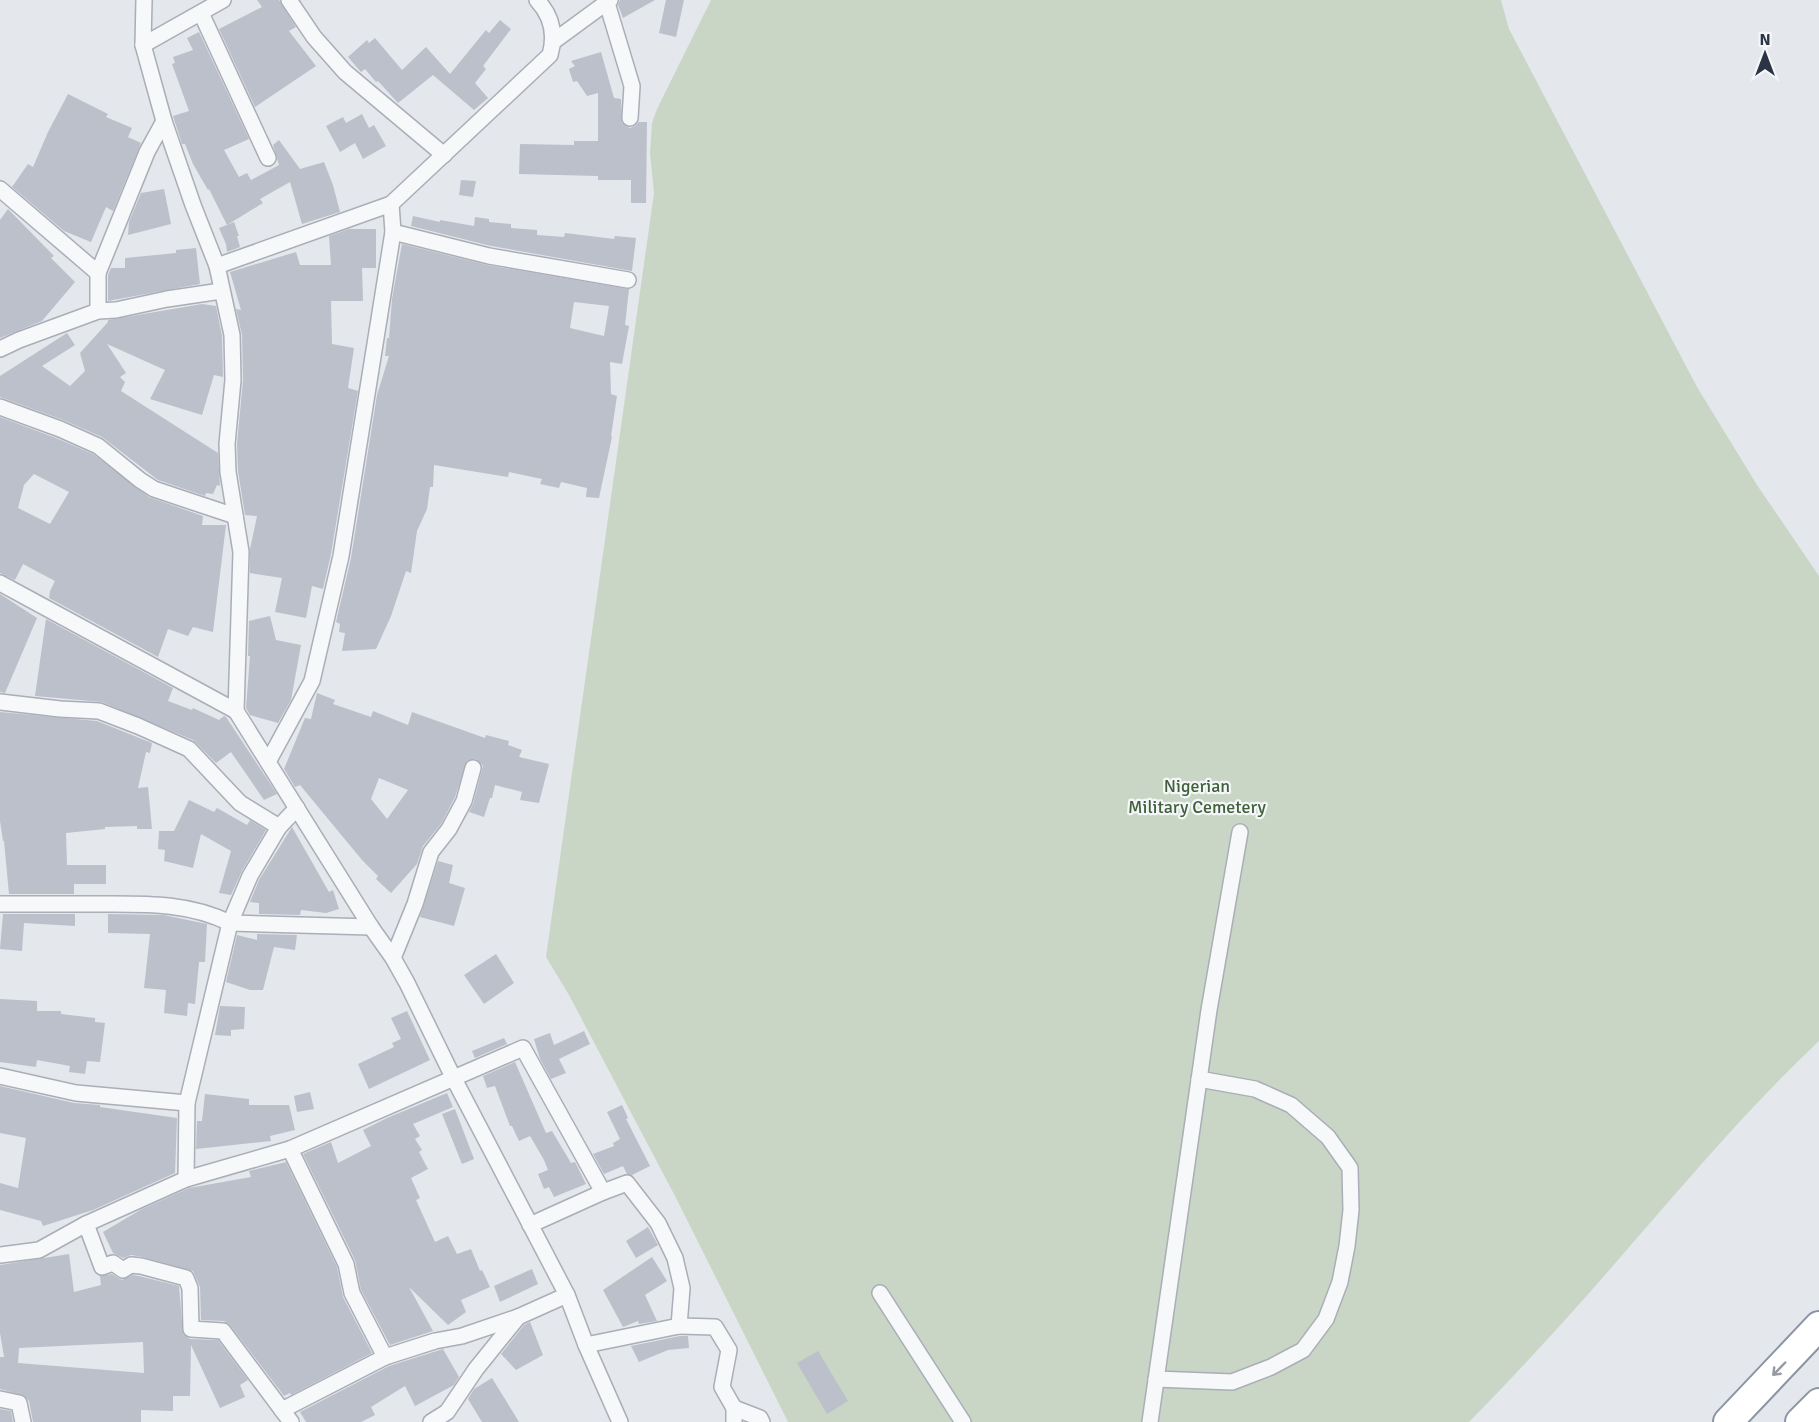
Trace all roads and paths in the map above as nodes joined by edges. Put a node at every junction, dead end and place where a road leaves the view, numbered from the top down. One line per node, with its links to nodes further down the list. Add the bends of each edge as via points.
1 (144, 0): 8 (street)
2 (223, 0): 6 (street)
3 (289, 0): 11 (street, via 345,72)
4 (537, 0): 7 (street, via 552,23)
5 (609, 1): 7 (street); 9 (street, via 632,86)
6 (201, 13): 8 (street); 12 (street)
7 (554, 41): 11 (street, via 550,55)
8 (143, 45): 10 (street)
9 (630, 118)
10 (164, 121): 16 (street); 17 (street, via 147,152)
11 (444, 155): 14 (street)
12 (268, 158)
13 (0, 189): 17 (street)
14 (391, 204): 15 (street); 16 (street)
15 (393, 232): 18 (street, via 489,256); 27 (street, via 341,556 312,681)
16 (217, 266): 19 (street)
17 (98, 273): 20 (street)
18 (628, 280)
19 (221, 291): 20 (street); 23 (street, via 232,335 233,380 227,444)
20 (98, 311): 21 (street)
21 (0, 349)
22 (0, 407): 23 (street, via 98,446 154,489)
23 (235, 516): 26 (street, via 241,552)
24 (0, 583): 26 (street)
25 (0, 702): 30 (street, via 99,711 138,726 189,749 240,803)
26 (236, 711): 27 (street)
27 (268, 762): 29 (street)
28 (473, 768): 35 (street, via 464,801 431,852)
29 (297, 808): 30 (street); 34 (street)
30 (279, 827): 33 (street, via 250,876)
31 (1240, 832): 38 (street)
32 (0, 904): 33 (street, via 178,906)
33 (230, 923): 34 (street); 39 (street)
34 (370, 927): 35 (street)
35 (393, 958): 37 (street)
36 (0, 1076): 39 (street, via 76,1093)
37 (453, 1077): 40 (street); 42 (street, via 523,1048); 44 (street)
38 (1199, 1079): 53 (street); 53 (street, via 1255,1089 1291,1105 1328,1137 1350,1168 1347,1246 1340,1282 1326,1319 1303,1350 1232,1382)
39 (187, 1103): 41 (street)
40 (290, 1149): 41 (street); 52 (street, via 346,1264 352,1293)
41 (186, 1179): 43 (street)
42 (603, 1192): 44 (street); 49 (street, via 627,1183 658,1223 675,1258 682,1288)
43 (86, 1224): 45 (street, via 39,1250); 57 (street, via 102,1267 113,1263 123,1270 131,1265 141,1266 186,1278 190,1288 191,1329 223,1331)
44 (530, 1225): 47 (street)
45 (0, 1255)
46 (880, 1293): 62 (street)
47 (567, 1295): 48 (street); 51 (street)
48 (518, 1317): 52 (street); 59 (street, via 447,1412)
49 (679, 1326): 51 (street); 56 (street, via 715,1327 729,1350 722,1387)
50 (1819, 1326): 64 (highway, one-way to 64)
51 (586, 1345): 60 (street)
52 (385, 1357): 57 (street)
53 (1156, 1379): 63 (street)
54 (0, 1399): 58 (street, via 19,1403)
55 (1819, 1402): 65 (highway)
56 (734, 1415): 61 (street, via 760,1418)
57 (286, 1416)
58 (23, 1422)
59 (431, 1422)
60 (620, 1422)
61 (762, 1422)
62 (963, 1422)
63 (1150, 1422)
64 (1728, 1422)
65 (1800, 1422)

